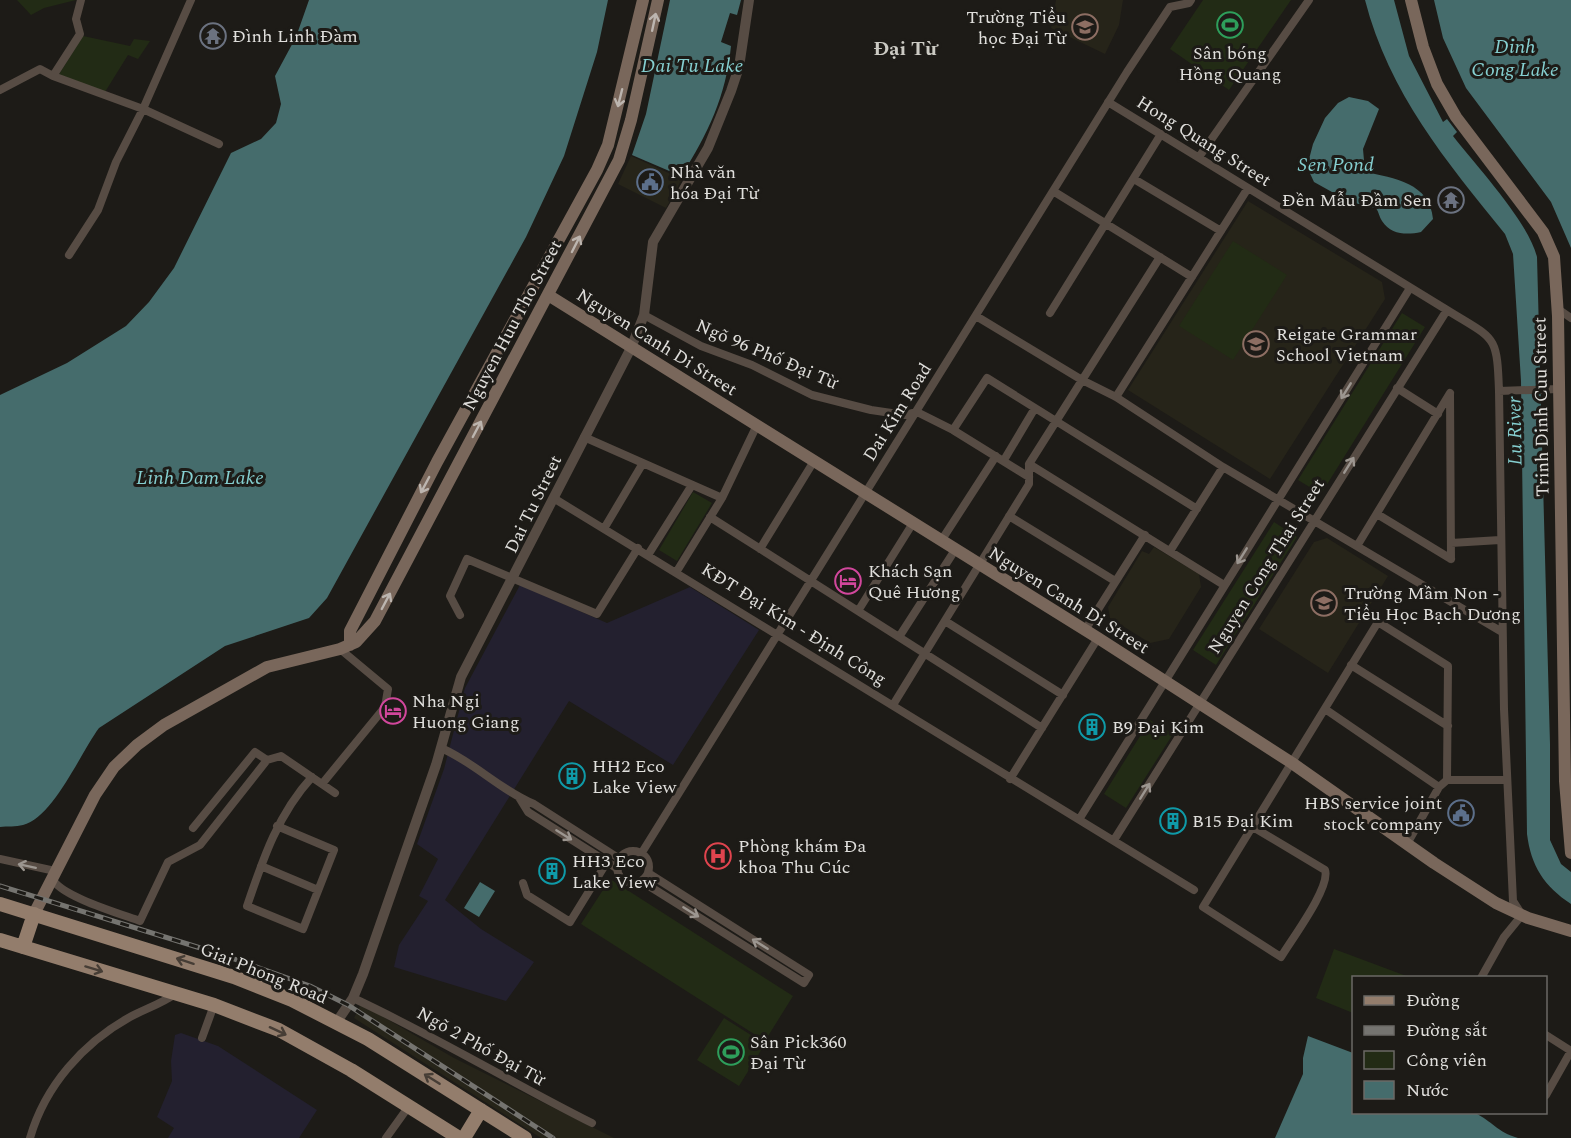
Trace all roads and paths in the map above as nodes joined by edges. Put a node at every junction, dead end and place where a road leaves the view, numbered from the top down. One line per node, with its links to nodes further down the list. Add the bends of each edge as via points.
1 (81, 0): 9 (street, via 76,19 80,34)
2 (191, 0): 12 (street)
3 (643, 0): 24 (main road, Nguyen Huu Tho Street, one-way to 24, via 608,145)
4 (658, 0): 26 (main road, Nguyen Huu Tho Street, one-way to 4, via 619,160 632,120)
5 (748, 0): 30 (street, Dai Tu Street, via 739,67 731,91 708,148 653,242)
6 (1191, 0): 11 (street, Dai Kim Road, via 1170,7)
7 (1309, 0): 15 (street)
8 (1411, 0): 27 (main road, Trinh Dinh Cuu Street, via 1437,84 1456,117 1543,232 1554,257)
9 (53, 76): 10 (street, via 40,69); 12 (street)
10 (0, 90)
11 (1108, 102): 13 (street, Hong Quang Street); 18 (street, Dai Kim Road)
12 (143, 109): 14 (street); 21 (street, via 116,162 98,210)
13 (1161, 134): 15 (street, Hong Quang Street); 16 (street)
14 (219, 144)
15 (1199, 157): 17 (street, Hong Quang Street)
16 (1134, 179): 19 (street); 20 (street)
17 (1248, 188): 20 (street); 25 (street, Hong Quang Street)
18 (1053, 191): 19 (street); 31 (street, Dai Kim Road)
19 (1106, 224): 22 (street); 29 (street)
20 (1221, 231): 23 (street)
21 (69, 255)
22 (1160, 257): 23 (street); 34 (street)
23 (1192, 277): 38 (street)
24 (533, 286): 26 (street); 88 (main road, Nguyen Huu Tho Street, one-way to 88, via 403,526)
25 (1410, 288): 28 (street, Hong Quang Street); 55 (street, Nguyen Cong Thai Street, one-way to 55)
26 (548, 295): 33 (main road, Nguyen Canh Di Street); 88 (main road, Nguyen Huu Tho Street, one-way to 26, via 362,638 375,621)
27 (1558, 309): 32 (street); 36 (main road, Trinh Dinh Cuu Street)
28 (1447, 310): 35 (street, Nguyen Cong Thai Street); 37 (street, Hong Quang Street, via 1495,344)
29 (1050, 312)
30 (644, 315): 33 (street, Dai Tu Street); 40 (street, Ngõ 96 Phố Đại Từ, via 701,346 752,365 812,395 871,410 905,415)
31 (976, 316): 34 (street); 40 (street, Dai Kim Road)
32 (1571, 318)
33 (631, 348): 43 (main road, Nguyen Canh Di Street); 45 (street, Dai Tu Street)
34 (1082, 380): 38 (street); 42 (street)
35 (1397, 388): 41 (street); 61 (street, Nguyen Cong Thai Street, one-way to 35)
36 (1553, 389): 37 (street); 115 (main road, Trinh Dinh Cuu Street, via 1565,781)
37 (1499, 391): 65 (street)
38 (1116, 397): 50 (street)
39 (1035, 408): 42 (street); 44 (street, via 987,378); 46 (street)
40 (917, 412): 44 (street); 53 (street, Dai Kim Road)
41 (1438, 414): 58 (street); 67 (street, via 1450,393)
42 (1056, 421): 49 (street); 57 (street)
43 (757, 424): 47 (main road, Nguyen Canh Di Street); 54 (street, KĐT Đại Kim - Định Công)
44 (953, 430): 46 (street)
45 (584, 437): 48 (street); 56 (street, Dai Tu Street)
46 (1000, 458): 51 (street); 66 (street)
47 (814, 460): 53 (main road, Nguyen Canh Di Street); 70 (street)
48 (643, 463): 52 (street); 63 (street)
49 (1029, 464): 51 (street, KĐT Đại Kim - Định Công); 64 (street)
50 (1223, 467): 55 (street); 57 (street)
51 (1029, 477): 59 (street, KĐT Đại Kim - Định Công, via 1029,484)
52 (692, 485): 54 (street); 73 (street)
53 (866, 493): 62 (main road, Nguyen Canh Di Street); 78 (street, Dai Kim Road)
54 (722, 498): 60 (street, KĐT Đại Kim - Định Công)
55 (1278, 498): 61 (street); 79 (street, Nguyen Cong Thai Street, one-way to 79)
56 (555, 499): 63 (street, KĐT Đại Kim - Định Công); 76 (street, Dai Tu Street)
57 (1197, 509): 72 (street)
58 (1377, 514): 67 (street, via 1451,559); 68 (street)
59 (1010, 516): 74 (street, KĐT Đại Kim - Định Công); 77 (street)
60 (710, 517): 70 (street); 75 (street, KĐT Đại Kim - Định Công)
61 (1315, 520): 68 (street); 93 (street, Nguyen Cong Thai Street)
62 (913, 523): 66 (main road, Nguyen Canh Di Street); 80 (street)
63 (605, 527): 69 (street, KĐT Đại Kim - Định Công)
64 (1145, 535): 72 (street); 77 (street)
65 (1500, 540): 67 (street); 84 (street)
66 (941, 541): 71 (main road, Nguyen Canh Di Street)
67 (1451, 543)
68 (1358, 546): 84 (street)
69 (638, 549): 73 (street, KĐT Đại Kim - Định Công); 76 (street, via 597,614)
70 (760, 549): 78 (street)
71 (955, 550): 74 (main road, Nguyen Canh Di Street); 86 (street)
72 (1170, 551): 79 (street)
73 (648, 555): 75 (street, KĐT Đại Kim - Định Công)
74 (980, 565): 82 (street, KĐT Đại Kim - Định Công); 83 (main road, Nguyen Canh Di Street)
75 (677, 571): 85 (street, KĐT Đại Kim - Định Công)
76 (514, 578): 81 (street, via 467,559 450,596); 98 (street, Dai Tu Street, via 461,676)
77 (1115, 580): 83 (street)
78 (811, 581): 80 (street); 85 (street, Dai Kim Road)
79 (1224, 585): 91 (street, Nguyen Cong Thai Street)
80 (858, 611): 86 (street)
81 (460, 615)
82 (945, 621): 89 (street, KĐT Đại Kim - Định Công); 92 (street)
83 (1085, 630): 87 (main road, Nguyen Canh Di Street)
84 (1502, 632): 104 (street)
85 (778, 633): 94 (street, KĐT Đại Kim - Định Công); 116 (street, Dai Kim Road)
86 (899, 638): 89 (street)
87 (1098, 638): 91 (main road, Nguyen Canh Di Street); 92 (street)
88 (345, 647): 105 (street, via 388,689 388,697 385,707); 123 (main road, Nguyen Huu Tho Street, via 267,667 164,725 137,745 114,767 95,795)
89 (925, 654): 94 (street, KĐT Đại Kim - Định Công); 97 (street)
90 (1351, 665): 95 (street); 96 (street); 96 (street, via 1378,622 1388,628 1448,666)
91 (1164, 681): 93 (main road, Nguyen Canh Di Street); 109 (street, Nguyen Cong Thai Street)
92 (1063, 695): 97 (street)
93 (1200, 703): 100 (main road, Nguyen Canh Di Street); 113 (street, Nguyen Cong Thai Street, one-way to 93)
94 (893, 705): 102 (street, KĐT Đại Kim - Định Công)
95 (1325, 709): 100 (street); 106 (street)
96 (1448, 726): 103 (street)
97 (1042, 728): 102 (street)
98 (441, 748): 108 (street); 136 (street, Dai Tu Street)
99 (267, 760): 101 (street, via 281,756); 112 (street, via 255,752); 123 (street, via 200,845 168,862 140,921 58,886)
100 (1292, 763): 111 (street); 114 (main road, Nguyen Canh Di Street)
101 (312, 777): 105 (street); 110 (street, via 296,793)
102 (1010, 779): 109 (street, KĐT Đại Kim - Định Công)
103 (1447, 780): 104 (street); 106 (street)
104 (1507, 780): 130 (street, via 1513,901)
105 (322, 784): 107 (street)
106 (1438, 787): 114 (street)
107 (335, 793)
108 (518, 797): 118 (street); 119 (street, one-way to 119, via 528,812)
109 (1080, 818): 113 (street, KĐT Đại Kim - Định Công)
110 (277, 826): 120 (street); 126 (street, via 334,850)
111 (1253, 827): 111 (street, via 1203,907 1281,957 1316,901 1326,874)
112 (193, 828)
113 (1114, 840): 127 (street, KĐT Đại Kim - Định Công)
114 (1407, 844): 130 (main road, Nguyen Canh Di Street, via 1496,903)
115 (1571, 853)
116 (641, 854): 118 (street, via 627,853); 122 (street, via 649,865)
117 (0, 859): 123 (street, one-way to 117)
118 (620, 859): 121 (street)
119 (607, 862): 121 (street); 125 (street, via 570,922 527,895)
120 (261, 866): 126 (street); 126 (street, via 248,906 303,929)
121 (618, 869): 124 (street, via 626,881)
122 (648, 873): 124 (street); 124 (street, one-way to 122, via 807,979)
123 (54, 875): 129 (main road, Nguyen Huu Tho Street)
124 (641, 881)
125 (523, 883)
126 (318, 890)
127 (1194, 890)
128 (0, 904): 129 (main road, Giai Phong Road)
129 (34, 914): 133 (main road); 138 (main road, Giai Phong Road, one-way to 129, via 234,977)
130 (1522, 915): 131 (main road, Nguyen Canh Di Street); 134 (street, via 1504,937)
131 (1571, 931)
132 (0, 940): 133 (main road)
133 (23, 947): 135 (main road, one-way to 135)
134 (1482, 976)
135 (175, 994): 137 (main road); 145 (street, via 111,1028 75,1058 44,1104)
136 (353, 998): 138 (street, Dai Tu Street); 144 (street, Ngõ 2 Phố Đại Từ)
137 (214, 1005): 140 (street); 142 (main road, one-way to 142, via 279,1030)
138 (336, 1023): 143 (main road, Giai Phong Road, one-way to 138)
139 (1547, 1036): 141 (street, via 1571,1051)
140 (202, 1038)
141 (1547, 1092)
142 (409, 1106): 146 (street); 147 (main road)
143 (481, 1110): 148 (main road); 149 (main road, Giai Phong Road)
144 (592, 1123)
145 (30, 1138)
146 (386, 1138)
147 (459, 1138)
148 (464, 1138)
149 (525, 1138)

